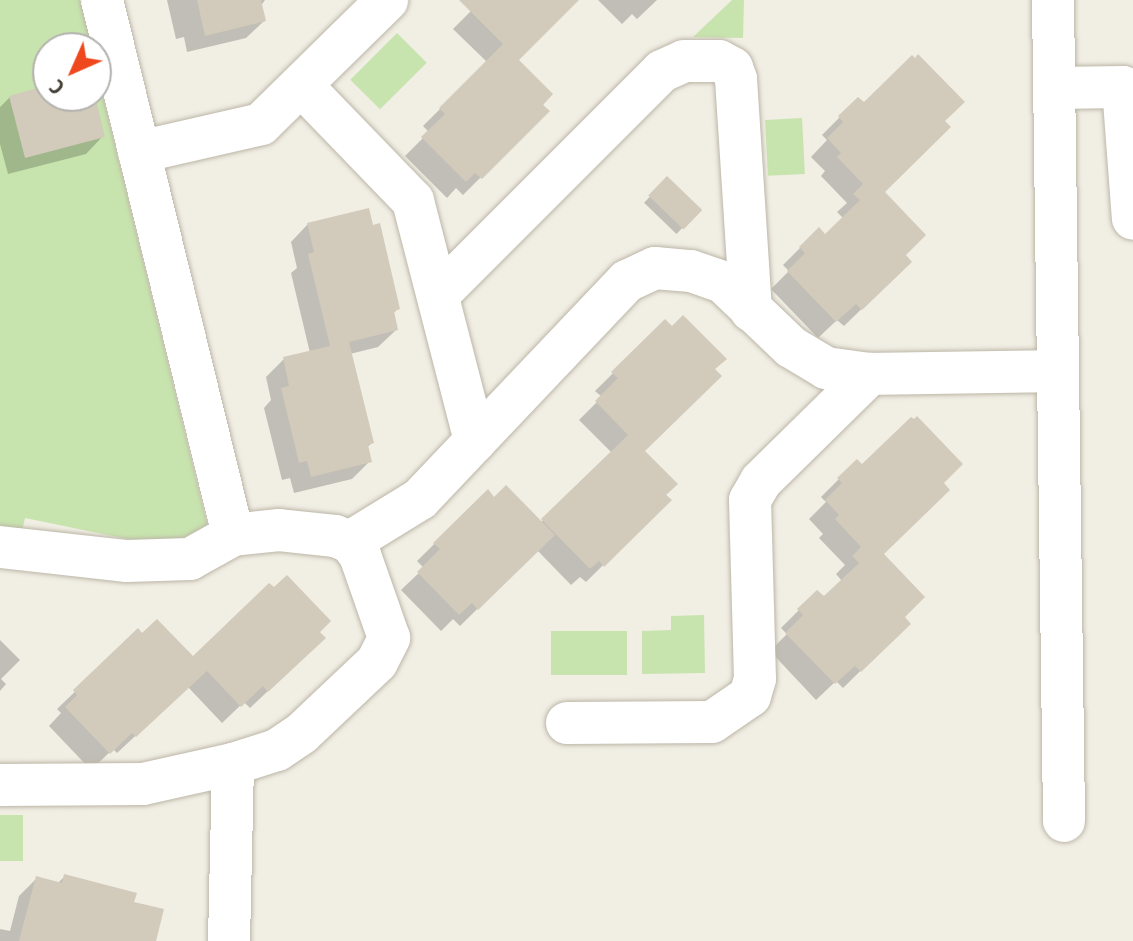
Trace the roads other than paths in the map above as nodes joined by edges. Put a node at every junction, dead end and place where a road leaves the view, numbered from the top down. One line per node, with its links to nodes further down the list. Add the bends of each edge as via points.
1 (102, 0): 7 (lane)
2 (387, 0): 4 (lane)
3 (1053, 0): 5 (lane)
4 (302, 86): 7 (lane, via 261,124); 9 (lane, via 413,201)
5 (1054, 88): 6 (lane); 11 (lane)
6 (1128, 94): 8 (lane)
7 (139, 152): 14 (lane)
8 (1133, 219)
9 (439, 294): 10 (lane, via 662,71 684,61 719,61 732,68 736,79); 13 (lane)
10 (751, 311): 12 (lane, via 791,347 826,368); 13 (lane, via 723,282 691,271 655,268 627,281)
11 (1058, 371): 12 (lane); 20 (lane)
12 (870, 374): 17 (lane, via 761,481 750,500 755,679 750,696 712,722)
13 (475, 441): 15 (lane, via 420,499)
14 (233, 535): 15 (lane, via 279,530); 16 (lane, via 190,559 127,561)
15 (350, 542): 18 (lane, via 386,623 385,652 302,733 277,750)
16 (0, 547)
17 (567, 723)
18 (233, 764): 19 (lane, via 143,784); 21 (lane)
19 (0, 785)
20 (1064, 821)
21 (229, 941)

